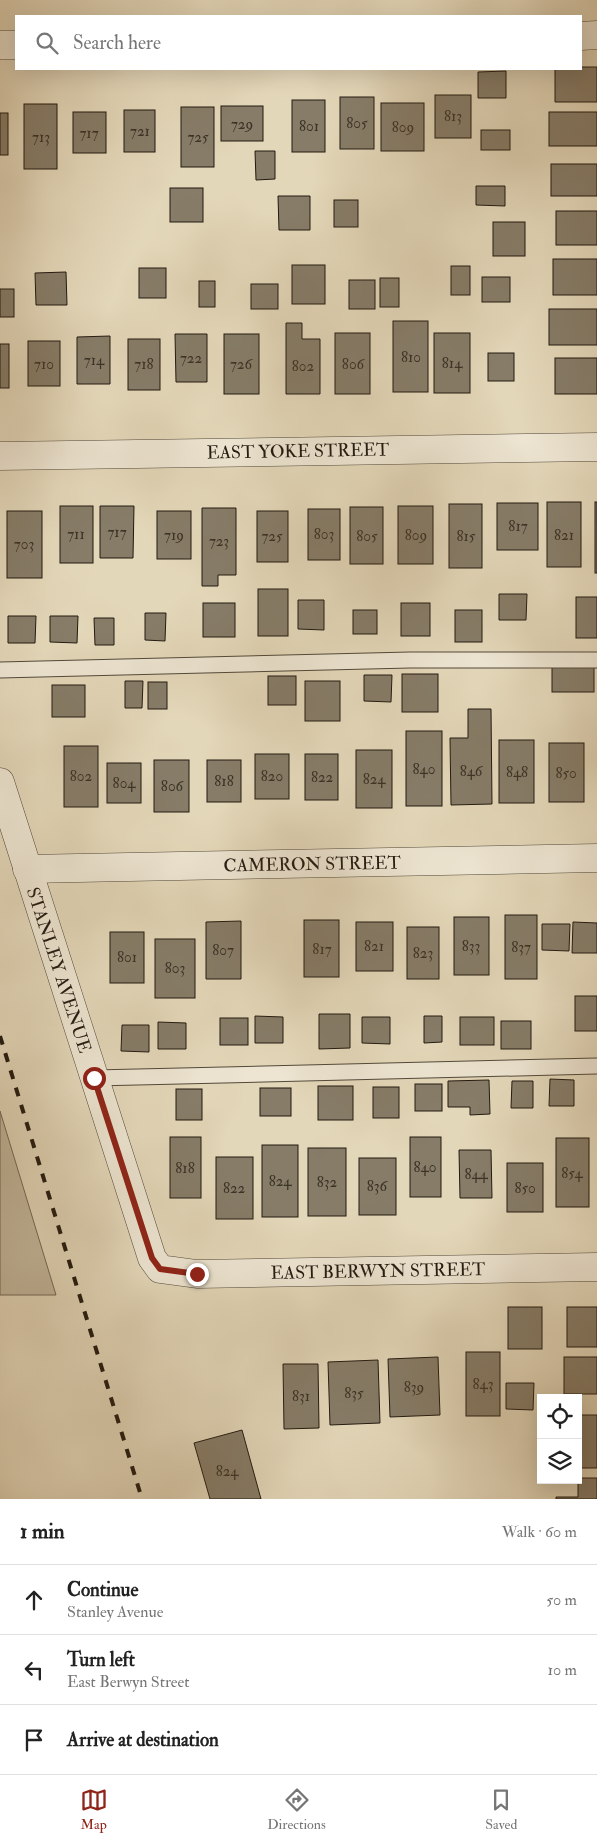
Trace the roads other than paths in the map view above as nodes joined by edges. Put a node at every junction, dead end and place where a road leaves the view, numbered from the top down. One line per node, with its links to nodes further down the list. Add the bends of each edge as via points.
1 (582, 36): 2 (street)
2 (597, 36)
3 (15, 45): 4 (street)
4 (0, 46)
5 (597, 447): 6 (street, EAST YOKE STREET)
6 (0, 456)
7 (597, 660): 8 (lane, via 410,660)
8 (0, 670)
9 (0, 782): 11 (street, STANLEY AVENUE)
10 (597, 858): 11 (street, CAMERON STREET)
11 (27, 869): 13 (street, STANLEY AVENUE)
12 (597, 1066): 13 (lane)
13 (94, 1078): 15 (street, STANLEY AVENUE, via 152,1258)
14 (597, 1267): 15 (street, EAST BERWYN STREET, via 197,1274)
15 (160, 1269)

